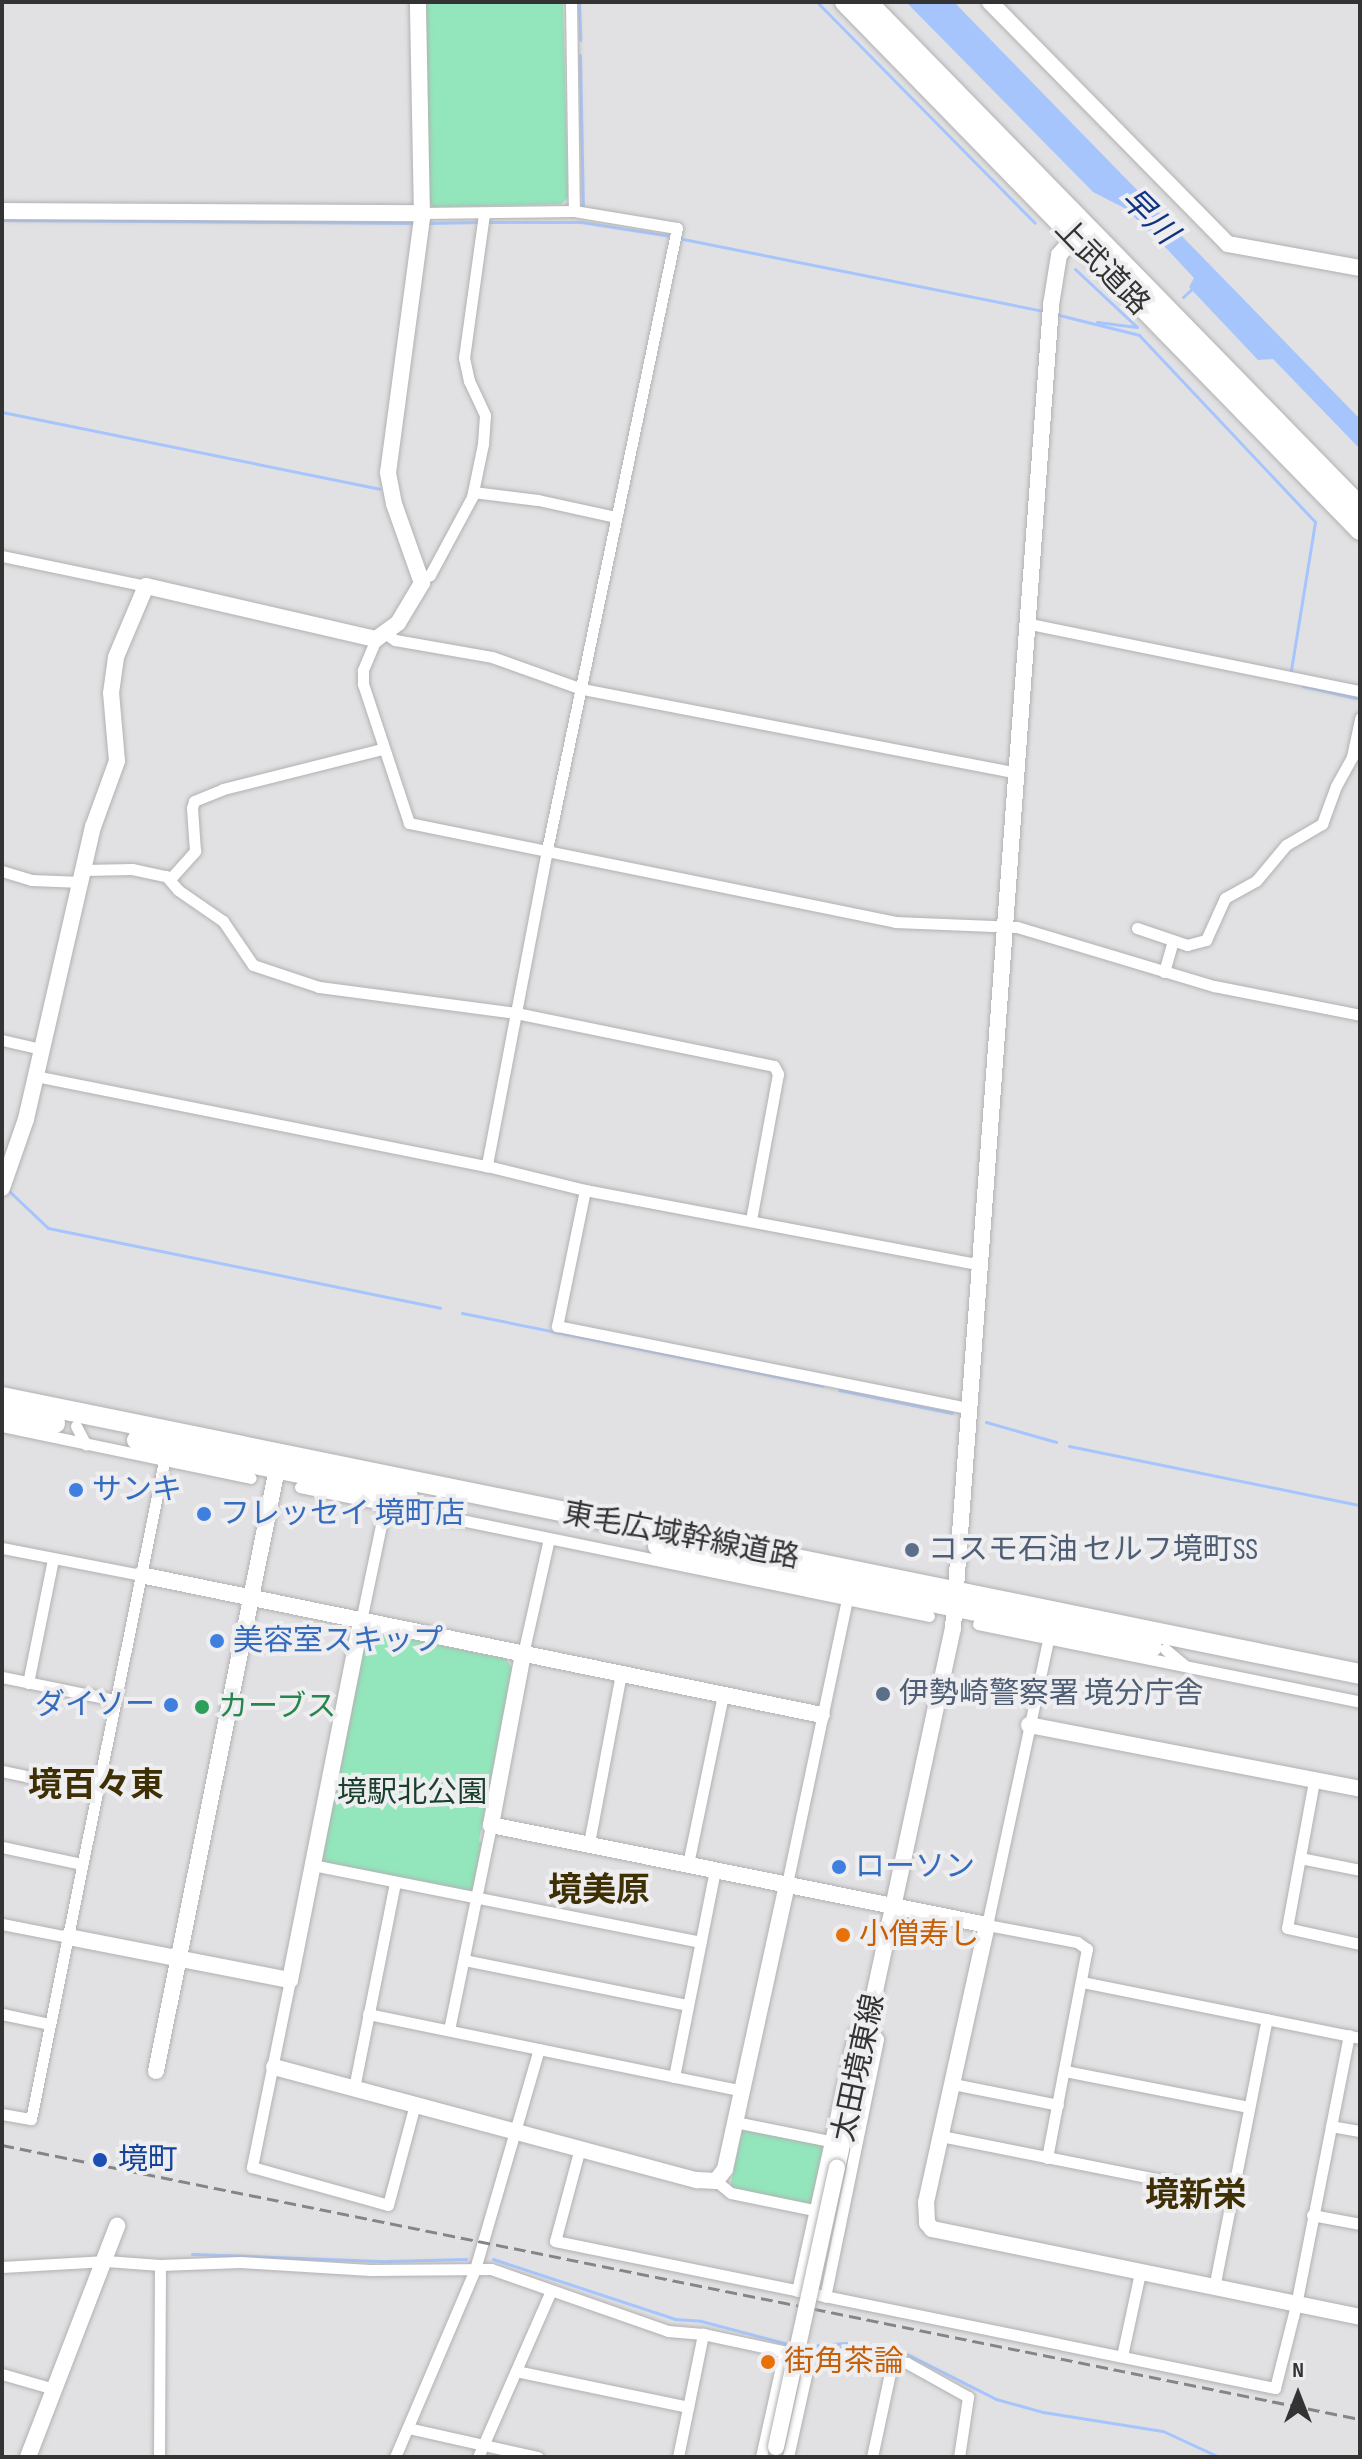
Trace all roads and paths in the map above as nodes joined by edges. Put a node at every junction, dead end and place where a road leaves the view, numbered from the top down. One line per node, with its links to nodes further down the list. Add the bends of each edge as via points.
1 (418, 2): 9 (street)
2 (571, 2): 7 (street)
3 (845, 2): 10 (highway, 上武道路)
4 (867, 2): 10 (highway, 上武道路)
5 (990, 2): 11 (street, via 1228,244)
6 (2, 211): 9 (street)
7 (574, 211): 8 (street); 14 (street, via 677,228)
8 (484, 213): 9 (street); 12 (street, via 464,358 486,422)
9 (421, 219): 17 (street, via 388,473 394,504)
10 (1079, 231): 13 (highway, 上武道路); 15 (highway, 上武道路); 19 (street, 太田境東線, via 1059,255 1050,311)
11 (1360, 268)
12 (473, 492): 14 (street); 17 (street, via 457,529)
13 (1360, 507)
14 (615, 517): 21 (street)
15 (1360, 530)
16 (2, 556): 18 (street)
17 (423, 579): 20 (street, via 398,623)
18 (146, 586): 20 (street); 28 (street, via 116,657 111,693 117,761)
19 (1030, 624): 22 (street); 25 (street, 太田境東線)
20 (381, 636): 21 (street, via 480,653); 24 (street, via 362,676)
21 (582, 689): 25 (street); 26 (street)
22 (1360, 691)
23 (1360, 718): 32 (street, via 1352,757 1322,824 1286,845 1256,881 1225,898 1202,943)
24 (382, 749): 26 (street, via 409,823); 29 (street, via 194,801 195,851)
25 (1017, 773): 30 (street, 太田境東線)
26 (547, 850): 30 (street, via 895,922); 34 (street)
27 (2, 871): 28 (street, via 31,880)
28 (82, 876): 29 (street, via 132,869); 37 (street)
29 (170, 879): 34 (street, via 215,913 248,962 263,971 347,993)
30 (1007, 926): 33 (street); 43 (street, 太田境東線)
31 (1137, 928): 32 (street)
32 (1173, 941): 33 (street)
33 (1164, 972): 35 (street)
34 (516, 1013): 39 (street); 42 (street, via 777,1069)
35 (1360, 1015)
36 (2, 1040): 37 (street)
37 (40, 1049): 38 (street)
38 (35, 1076): 39 (street); 40 (street, via 21,1138)
39 (487, 1166): 41 (street)
40 (2, 1188)
41 (585, 1190): 42 (street); 45 (street, via 557,1326)
42 (751, 1219): 43 (street)
43 (981, 1265): 45 (street, 太田境東線)
44 (2, 1397): 51 (highway, 東毛広域幹線道路)
45 (971, 1409): 65 (street, 太田境東線)
46 (2, 1413): 48 (highway, 東毛広域幹線道路)
47 (2, 1426): 48 (street)
48 (81, 1436): 49 (highway, 東毛広域幹線道路); 50 (street)
49 (196, 1460): 50 (street); 51 (highway, 東毛広域幹線道路); 52 (street)
50 (164, 1461): 61 (street)
51 (279, 1462): 54 (highway, 東毛広域幹線道路); 63 (street); 65 (highway, 東毛広域幹線道路)
52 (251, 1478)
53 (300, 1487): 55 (street)
54 (438, 1501): 56 (street); 60 (highway, 東毛広域幹線道路)
55 (385, 1506): 56 (street); 67 (street)
56 (451, 1518): 57 (street)
57 (549, 1539): 62 (street); 71 (street)
58 (2, 1548): 59 (street)
59 (53, 1559): 61 (street); 76 (street)
60 (789, 1572): 62 (street); 65 (highway, 東毛広域幹線道路)
61 (141, 1575): 63 (street); 79 (street)
62 (760, 1581): 64 (street)
63 (250, 1598): 67 (street); 105 (street)
64 (847, 1599): 66 (street); 81 (street)
65 (956, 1600): 70 (highway, 東毛広域幹線道路); 74 (highway, 東毛広域幹線道路); 99 (street, 太田境東線)
66 (929, 1616)
67 (361, 1621): 71 (street); 93 (street)
68 (978, 1624): 69 (street)
69 (1048, 1640): 72 (street); 82 (street)
70 (1165, 1649): 72 (street); 77 (highway, 東毛広域幹線道路)
71 (523, 1654): 73 (street); 87 (street)
72 (1188, 1668): 80 (street)
73 (621, 1674): 78 (street); 88 (street)
74 (1360, 1674)
75 (2, 1677): 76 (street)
76 (28, 1683): 79 (street)
77 (1360, 1687)
78 (723, 1695): 81 (street); 92 (street)
79 (114, 1700): 86 (street)
80 (1360, 1702)
81 (822, 1715): 97 (street)
82 (1029, 1725): 84 (street); 101 (street)
83 (2, 1771): 86 (street)
84 (1314, 1781): 85 (street); 90 (street)
85 (1360, 1789)
86 (97, 1791): 91 (street)
87 (491, 1825): 88 (street); 98 (street)
88 (589, 1843): 92 (street)
89 (2, 1847): 91 (street)
90 (1300, 1858): 95 (street); 104 (street, via 1287,1928)
91 (82, 1864): 102 (street)
92 (688, 1864): 94 (street)
93 (312, 1865): 96 (street); 107 (street)
94 (715, 1869): 97 (street); 103 (street)
95 (1360, 1870)
96 (395, 1883): 98 (street); 111 (street)
97 (787, 1884): 99 (street); 124 (street)
98 (474, 1898): 103 (street); 106 (street)
99 (894, 1905): 101 (street); 114 (street, 太田境東線)
100 (2, 1924): 102 (street)
101 (987, 1925): 108 (street, via 1083,1944 1087,1949); 122 (street)
102 (68, 1937): 105 (street); 113 (street)
103 (700, 1942): 109 (street)
104 (1360, 1944)
105 (178, 1958): 107 (street); 119 (street)
106 (464, 1960): 109 (street); 115 (street)
107 (290, 1980): 118 (street)
108 (1082, 1982): 112 (street); 120 (street)
109 (688, 2005): 121 (street)
110 (2, 2014): 113 (street)
111 (368, 2014): 115 (street); 123 (street)
112 (1267, 2019): 116 (street); 127 (street)
113 (50, 2024): 128 (street, via 31,2119)
114 (868, 2026): 134 (street, via 854,2032); 151 (street, via 878,2039); 165 (street, 太田境東線, bridge)
115 (449, 2030): 117 (street)
116 (1355, 2036): 130 (street)
117 (539, 2049): 121 (street); 131 (street)
118 (274, 2067): 123 (street); 125 (street, via 252,2167 388,2205)
119 (156, 2071)
120 (1065, 2071): 126 (street); 127 (street)
121 (674, 2077): 124 (street)
122 (953, 2084): 126 (street); 133 (street)
123 (354, 2088): 125 (street)
124 (742, 2091): 129 (street)
125 (415, 2104): 131 (street)
126 (1058, 2105): 136 (street)
127 (1249, 2107): 138 (street)
128 (2, 2114)
129 (735, 2122): 134 (street); 137 (street, via 725,2169)
130 (1331, 2126): 132 (street); 140 (street)
131 (517, 2129): 135 (street); 146 (street)
132 (1360, 2131)
133 (941, 2136): 136 (street); 147 (street, via 926,2202 932,2229)
134 (829, 2141): 139 (street)
135 (580, 2148): 137 (street); 150 (street, via 555,2241)
136 (1047, 2158): 138 (street)
137 (716, 2181): 139 (street, via 731,2193)
138 (1232, 2194): 148 (street)
139 (814, 2210): 150 (street)
140 (1312, 2215): 141 (street); 152 (street)
141 (1360, 2224)
142 (117, 2226): 143 (street)
143 (108, 2254): 144 (street); 145 (street); 161 (street)
144 (160, 2265): 146 (street, via 240,2262 370,2270); 167 (street)
145 (2, 2267)
146 (475, 2269): 149 (street, via 491,2269); 163 (street)
147 (1140, 2273): 148 (street); 156 (street)
148 (1214, 2288): 152 (street)
149 (551, 2291): 154 (street, via 668,2331); 159 (street)
150 (797, 2291): 151 (street)
151 (825, 2297): 156 (street)
152 (1296, 2305): 153 (street); 156 (street, via 1275,2388)
153 (1360, 2317)
154 (703, 2334): 155 (street); 162 (street)
155 (784, 2353): 157 (street); 172 (street)
156 (1122, 2356)
157 (810, 2357): 158 (street, via 853,2352); 165 (street)
158 (893, 2359): 173 (street); 174 (street, via 968,2397)
159 (516, 2371): 162 (street); 164 (street)
160 (2, 2374): 161 (street)
161 (54, 2389): 166 (street)
162 (688, 2407): 171 (street)
163 (408, 2428): 164 (street); 168 (street)
164 (483, 2445): 169 (street); 170 (street)
165 (779, 2454)
166 (28, 2457)
167 (159, 2457)
168 (395, 2457)
169 (478, 2457)
170 (538, 2457)
171 (678, 2457)
172 (761, 2457)
173 (872, 2457)
174 (959, 2457)

